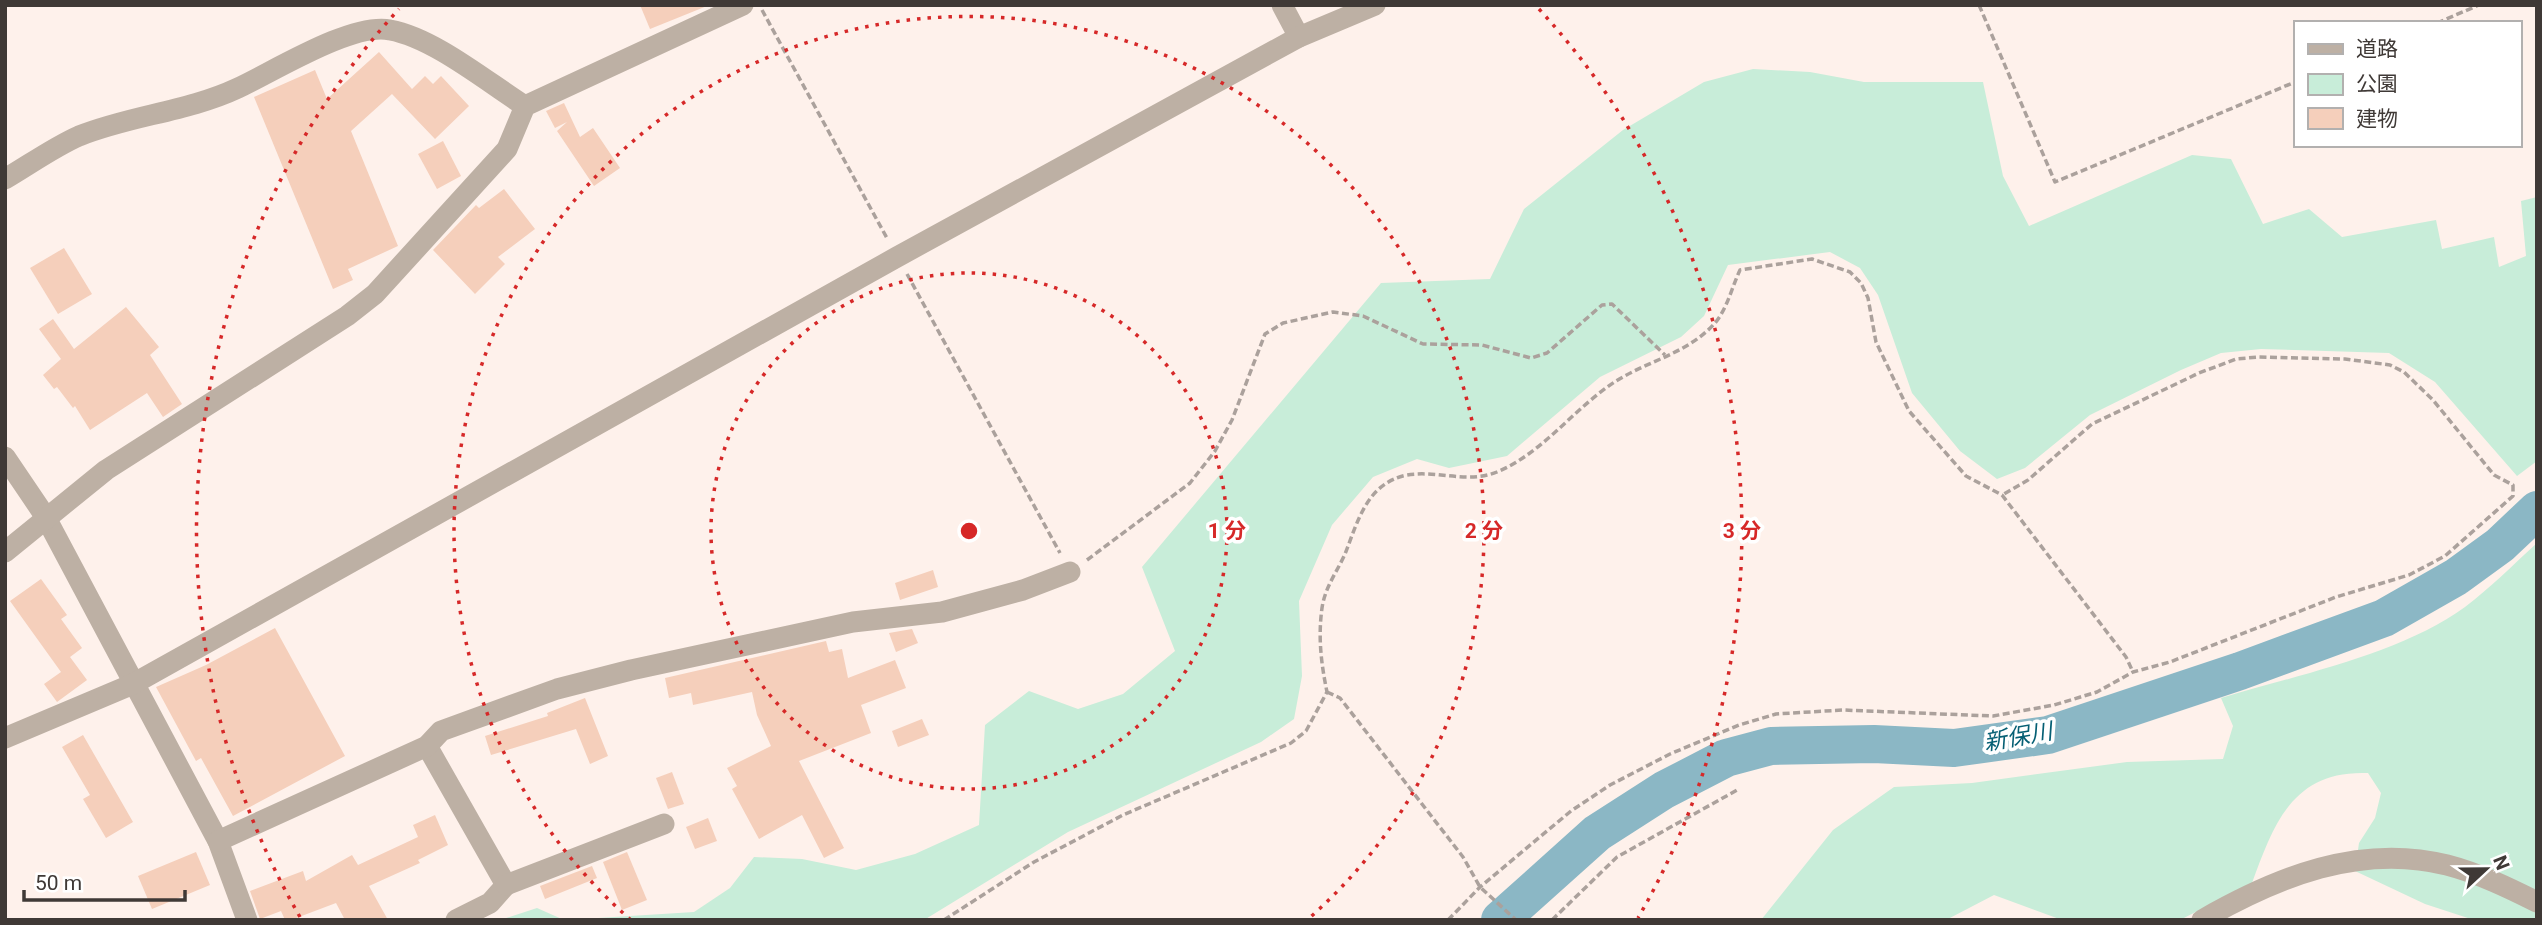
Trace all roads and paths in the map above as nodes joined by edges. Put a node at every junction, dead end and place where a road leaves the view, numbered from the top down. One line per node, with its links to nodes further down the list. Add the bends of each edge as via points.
1 (760, 5): 12 (path)
2 (1282, 5): 8 (street)
3 (1375, 5): 8 (street)
4 (1979, 5): 9 (path, via 2055,182)
5 (2479, 5): 7 (path)
6 (731, 8): 10 (street)
7 (2442, 21)
8 (1300, 37): 12 (street)
9 (2294, 82)
10 (524, 106): 11 (street, via 432,47 391,30 371,29 188,107 118,122 77,137); 16 (street, via 507,149 375,294 106,470)
11 (5, 179)
12 (897, 257): 18 (path); 20 (street)
13 (1666, 356): 15 (path, via 1695,343 1717,322 1740,270 1812,258 1834,265 1861,283 1876,342 1909,411 1966,475); 18 (path, via 1612,304 1602,305 1547,353 1531,358 1482,345 1423,344 1363,316 1333,312 1283,323 1265,334 1232,420 1190,484); 21 (path, via 1606,387 1517,463 1468,479 1405,476 1382,486 1366,501 1322,607 1319,654)
14 (5, 457): 16 (street)
15 (2002, 495): 19 (path); 19 (path, via 2028,480 2092,424 2199,373 2236,359 2259,357 2345,359 2390,365 2404,372 2494,475 2512,485 2513,496 2499,511 2445,556 2409,575)
16 (45, 516): 17 (street); 20 (street)
17 (5, 552)
18 (1070, 572): 23 (street, via 942,612 853,622 557,689 441,731)
19 (2133, 672): 28 (path, via 2097,692 1993,716 1843,710 1776,714 1739,725 1610,785 1571,811)
20 (133, 684): 22 (street); 26 (street)
21 (1327, 692): 28 (path, via 1340,698); 32 (path, via 1306,731 1291,743 1123,815 1034,862)
22 (5, 738)
23 (427, 746): 26 (street); 27 (street)
24 (1739, 789): 35 (path, via 1617,857)
25 (664, 824): 27 (street)
26 (218, 841): 30 (street)
27 (506, 885): 31 (street, via 490,903)
28 (1480, 887): 33 (path); 34 (path)
29 (2537, 902): 36 (street, via 2447,865 2391,857 2349,860 2297,874)
30 (247, 920)
31 (456, 920)
32 (944, 920)
33 (1448, 920)
34 (1516, 920)
35 (1552, 920)
36 (2202, 920)

